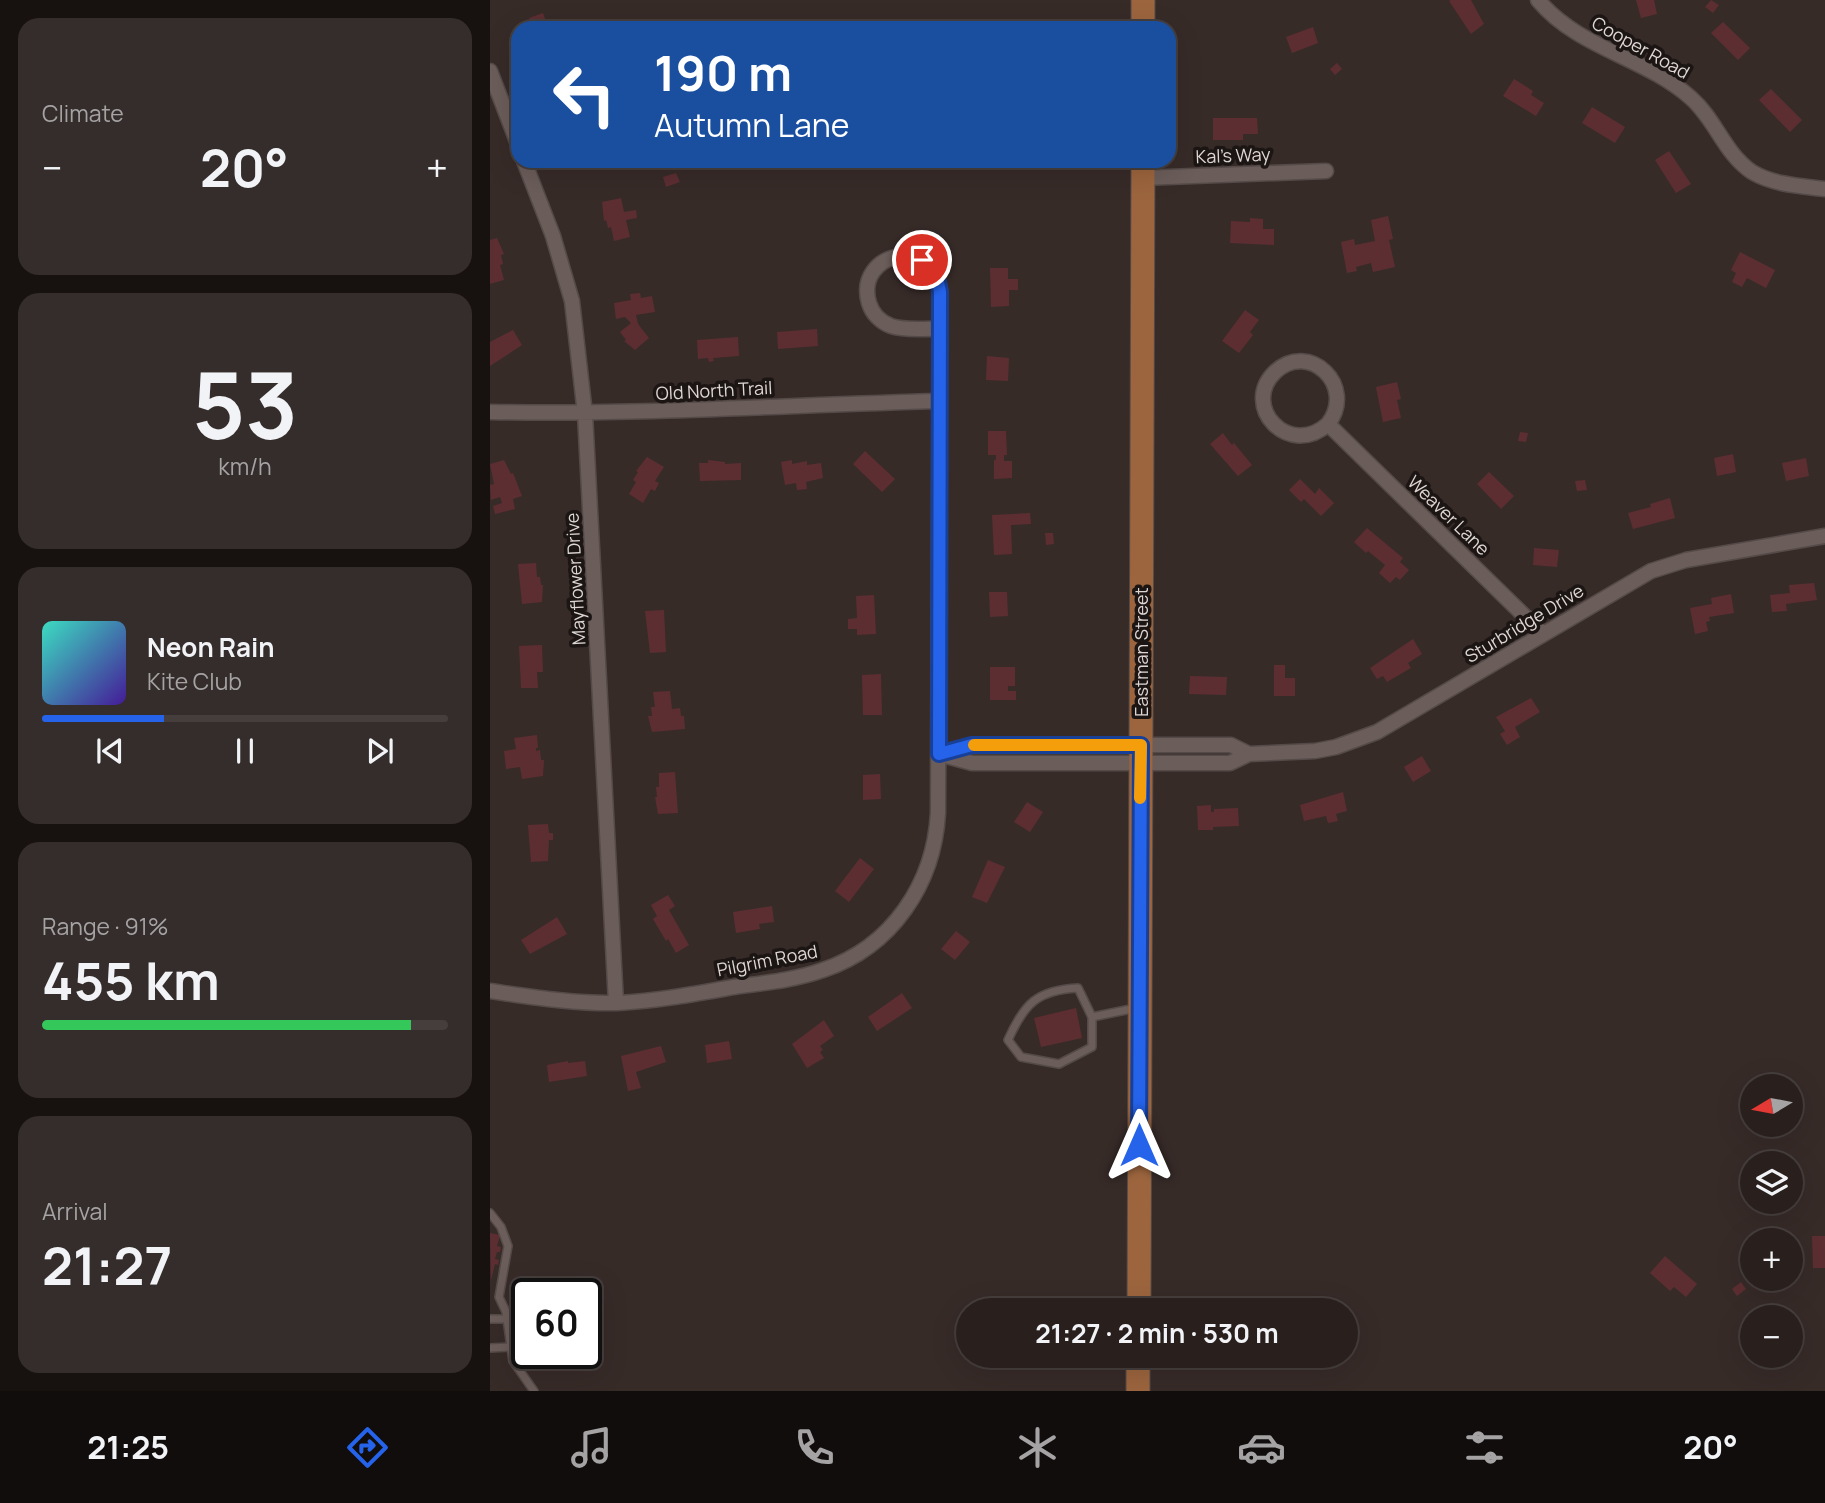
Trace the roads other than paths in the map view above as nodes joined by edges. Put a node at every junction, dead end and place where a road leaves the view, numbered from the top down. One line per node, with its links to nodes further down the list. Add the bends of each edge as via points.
1 (1143, 0): 3 (main road)
2 (1546, 4): 9 (street, Cooper Road, via 1572,31 1681,90 1703,110 1729,152 1751,171 1775,182)
3 (1143, 21)
4 (490, 71): 5 (street)
5 (511, 126)
6 (527, 168): 13 (street, Mayflower Drive, via 572,301)
7 (1142, 170): 8 (street, Kal's Way); 18 (main road, Eastman Street)
8 (1326, 171)
9 (1825, 189)
10 (940, 329): 10 (street, Pilgrim Road, via 939,285 928,265 900,255 880,264 870,277 867,292 879,319 900,328); 11 (street, Pilgrim Road)
11 (939, 401): 13 (street, Old North Trail); 17 (street, Pilgrim Road)
12 (490, 412): 13 (street, Old North Trail)
13 (585, 414): 20 (street, Mayflower Drive)
14 (1328, 424): 14 (street, via 1300,436 1285,433 1272,423 1264,402 1273,373 1301,362 1329,374 1338,396); 16 (street, Weaver Lane)
15 (1825, 536): 16 (street, Sturbridge Drive, via 1667,565)
16 (1543, 634): 18 (street, Sturbridge Drive, via 1359,740 1315,751 1249,754 1230,764)
17 (939, 754): 18 (street, Sturbridge Drive, via 972,763); 20 (street, Pilgrim Road, via 937,828 930,864 905,911 873,943 849,959 808,974)
18 (1141, 754): 21 (main road, Eastman Street)
19 (490, 991): 20 (street, Pilgrim Road)
20 (616, 1003)
21 (1140, 1007): 22 (lane); 24 (main road, Eastman Street)
22 (1092, 1017): 22 (lane, via 1092,1047 1059,1064 1021,1056 1008,1040 1035,999 1056,989 1078,988)
23 (490, 1213): 26 (lane, via 508,1247 499,1297)
24 (1139, 1298)
25 (490, 1319): 26 (lane)
26 (507, 1319): 27 (lane)
27 (511, 1347): 28 (lane)
28 (490, 1348)
29 (1138, 1368): 32 (main road)
30 (519, 1369): 31 (lane)
31 (534, 1391)
32 (1138, 1391)

